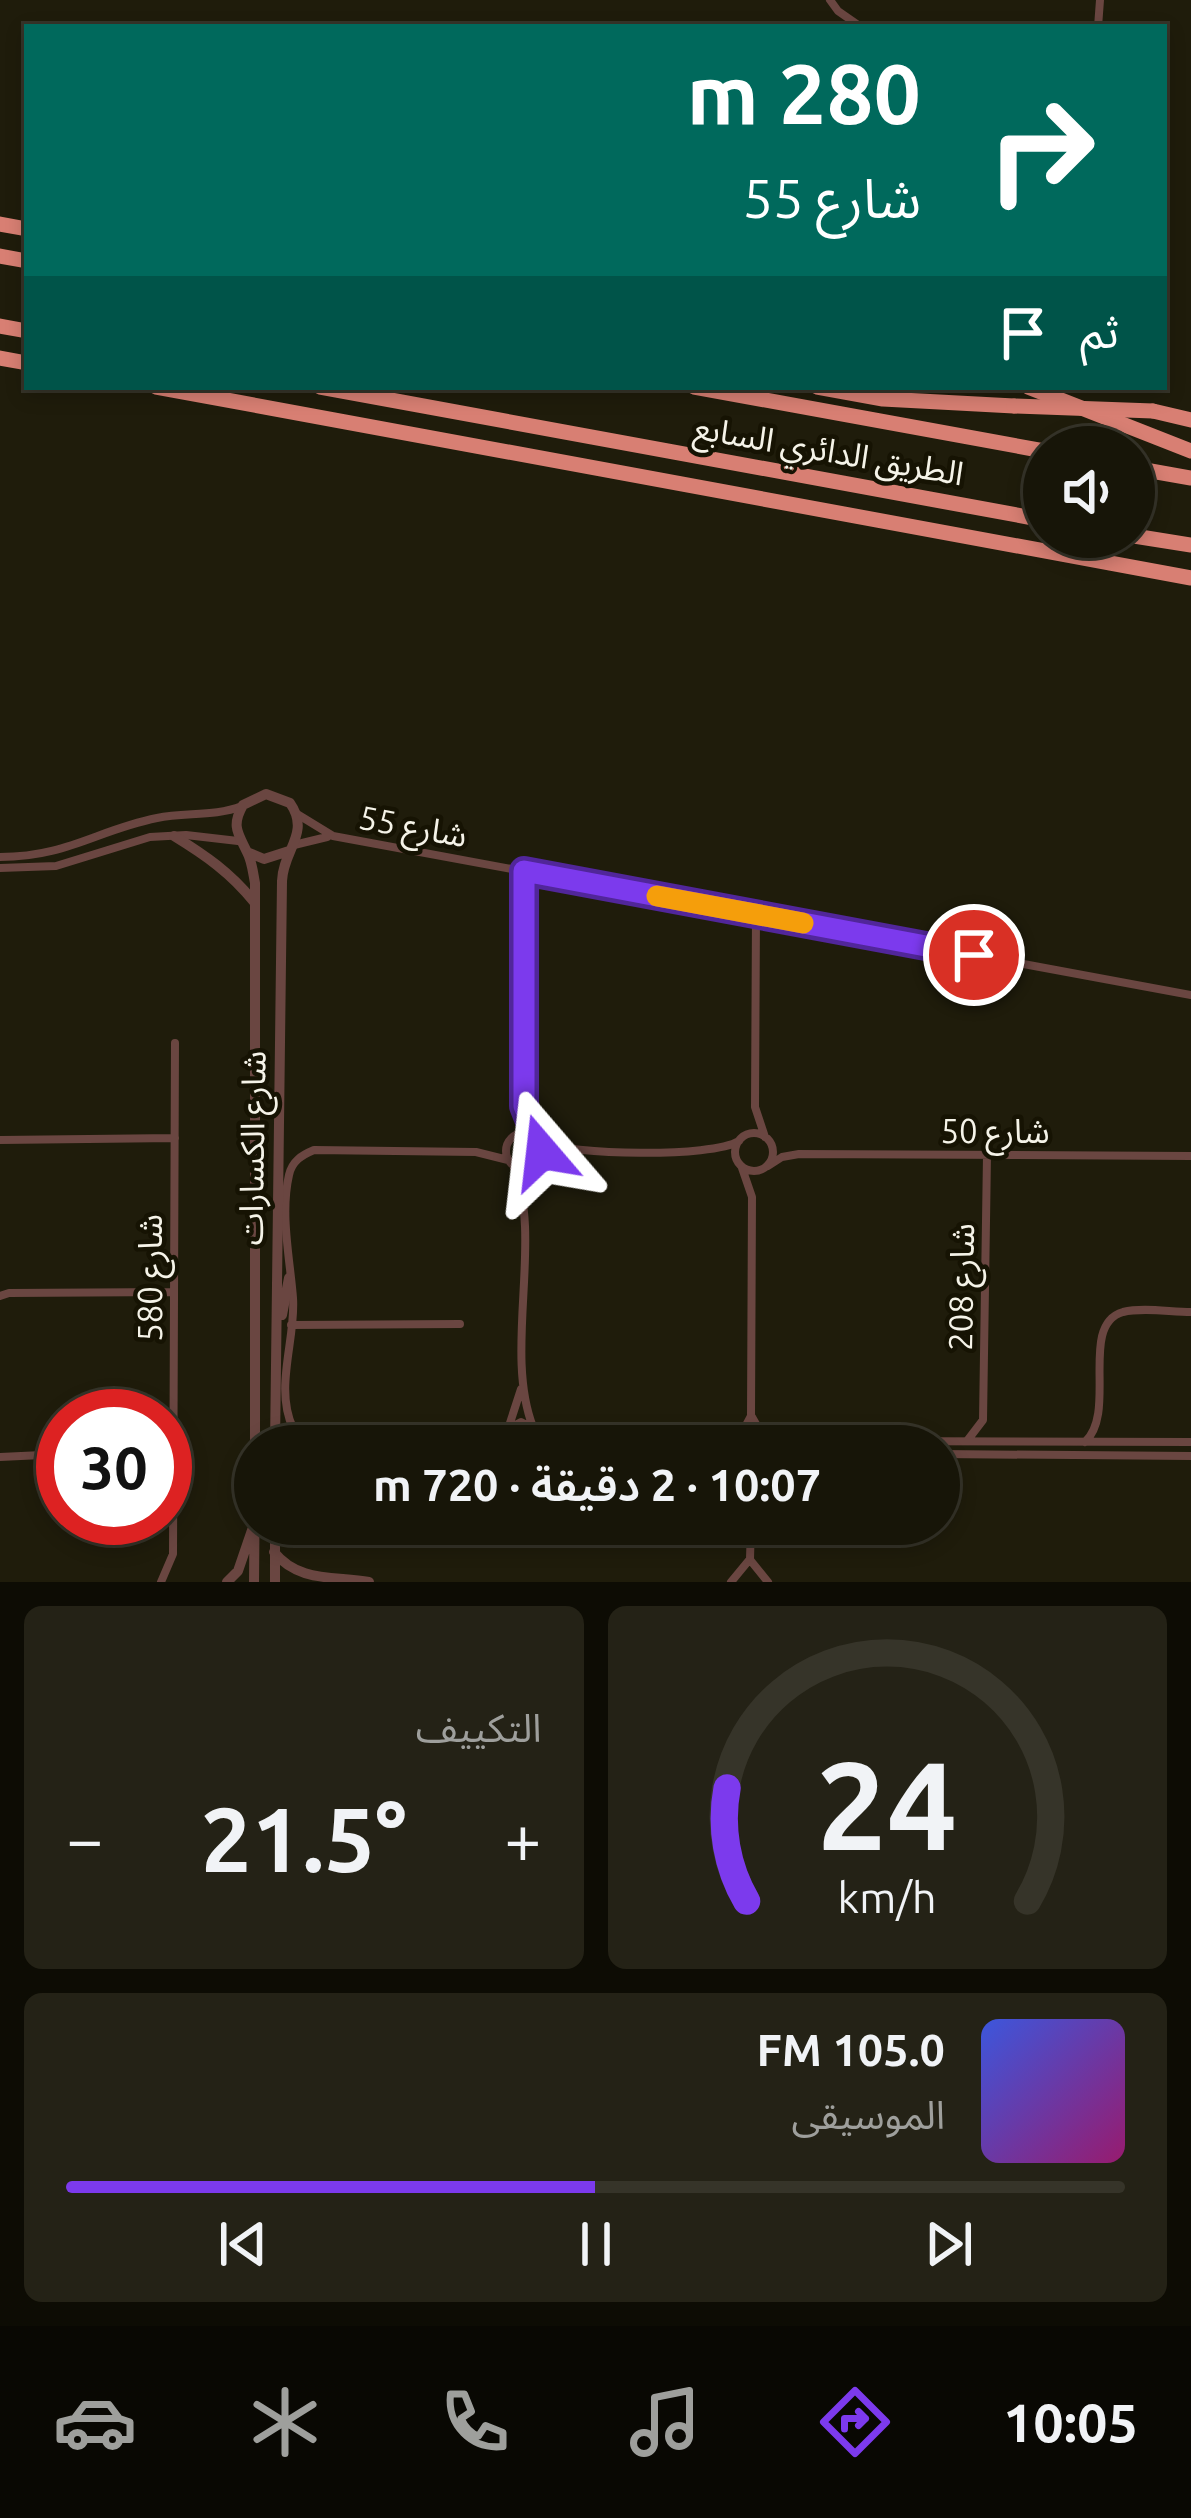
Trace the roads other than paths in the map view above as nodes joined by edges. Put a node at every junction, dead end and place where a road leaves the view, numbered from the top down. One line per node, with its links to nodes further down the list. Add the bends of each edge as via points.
1 (830, 0): 2 (street)
2 (857, 24)
3 (172, 390): 16 (highway)
4 (336, 390): 13 (highway, الطريق الدائري السابع)
5 (710, 390): 9 (highway, الطريق الدائري السابع)
6 (834, 390): 8 (highway, bridge)
7 (1036, 390): 10 (highway)
8 (1191, 420)
9 (1023, 447)
10 (1191, 451)
11 (1155, 472): 12 (highway)
12 (1191, 478)
13 (1023, 516)
14 (1155, 539): 15 (highway)
15 (1191, 545)
16 (1191, 578)
17 (243, 805): 18 (street, via 273,795); 21 (street); 24 (street, via 159,818 54,853)
18 (297, 814): 20 (street, شارع 55); 22 (street, شارع الكسارات)
19 (174, 836): 21 (street); 25 (street); 27 (street, via 212,859)
20 (333, 836): 22 (street, شارع 55); 26 (street, شارع 55)
21 (238, 841): 23 (street)
22 (291, 848): 23 (street, via 273,859); 56 (street, شارع الكسارات, via 282,880)
23 (247, 852): 27 (street, شارع الكسارات)
24 (0, 857)
25 (3, 871)
26 (524, 871): 28 (street, شارع 55); 31 (street)
27 (255, 904): 62 (street, شارع الكسارات)
28 (756, 914): 29 (street, شارع 55); 32 (street)
29 (1191, 995)
30 (175, 1043): 35 (street, شارع 580)
31 (524, 1106): 33 (street); 37 (street)
32 (755, 1107): 36 (street); 38 (street)
33 (513, 1136): 37 (street); 44 (street, via 506,1147)
34 (1, 1137): 35 (street)
35 (175, 1138): 52 (street, شارع 580)
36 (741, 1138): 38 (street, via 755,1133); 40 (street); 46 (street)
37 (538, 1140): 39 (street); 45 (street)
38 (768, 1140): 41 (street, شارع 50); 47 (street, via 773,1154)
39 (568, 1150): 40 (street); 45 (street)
40 (709, 1151): 46 (street)
41 (799, 1154): 42 (street, شارع 50); 47 (street, شارع 50)
42 (987, 1155): 43 (street, شارع 50); 60 (street, شارع 208)
43 (1191, 1156)
44 (511, 1163): 45 (street); 48 (street); 50 (street, شارع الكسارات, via 476,1152 323,1150 298,1158 288,1183)
45 (535, 1164): 48 (street)
46 (740, 1165): 47 (street); 49 (street)
47 (766, 1167): 49 (street)
48 (522, 1196): 57 (street)
49 (752, 1197): 59 (street)
50 (290, 1279): 55 (street, شارع الكسارات); 56 (street)
51 (3, 1292): 52 (street)
52 (174, 1292): 58 (street, شارع 580)
53 (1191, 1312): 61 (street, via 1124,1312 1106,1324)
54 (460, 1324): 55 (street)
55 (291, 1325): 64 (street, شارع الكسارات, via 287,1410)
56 (277, 1336): 63 (street, شارع الكسارات)
57 (523, 1381): 65 (street); 66 (street)
58 (171, 1389)
59 (751, 1416): 67 (street); 68 (street)
60 (983, 1420): 70 (street); 71 (street)
61 (1100, 1423): 72 (street); 73 (street)
62 (255, 1425)
63 (275, 1425)
64 (294, 1425)
65 (508, 1425)
66 (534, 1425)
67 (746, 1425)
68 (756, 1425)
69 (960, 1442): 70 (street)
70 (966, 1442): 71 (street)
71 (1002, 1442): 72 (street)
72 (1085, 1442): 73 (street)
73 (1116, 1442): 74 (street)
74 (1191, 1442)
75 (3, 1454): 76 (street)
76 (36, 1454)
77 (960, 1454): 78 (street)
78 (1191, 1456)
79 (173, 1545): 86 (street, شارع 580)
80 (247, 1545): 87 (street)
81 (255, 1545): 88 (street)
82 (274, 1545): 84 (street)
83 (750, 1545): 85 (street)
84 (274, 1552): 89 (street); 90 (street, via 299,1576)
85 (750, 1559): 91 (street); 92 (street)
86 (161, 1582)
87 (227, 1582)
88 (254, 1582)
89 (274, 1582)
90 (369, 1582)
91 (730, 1582)
92 (768, 1582)

